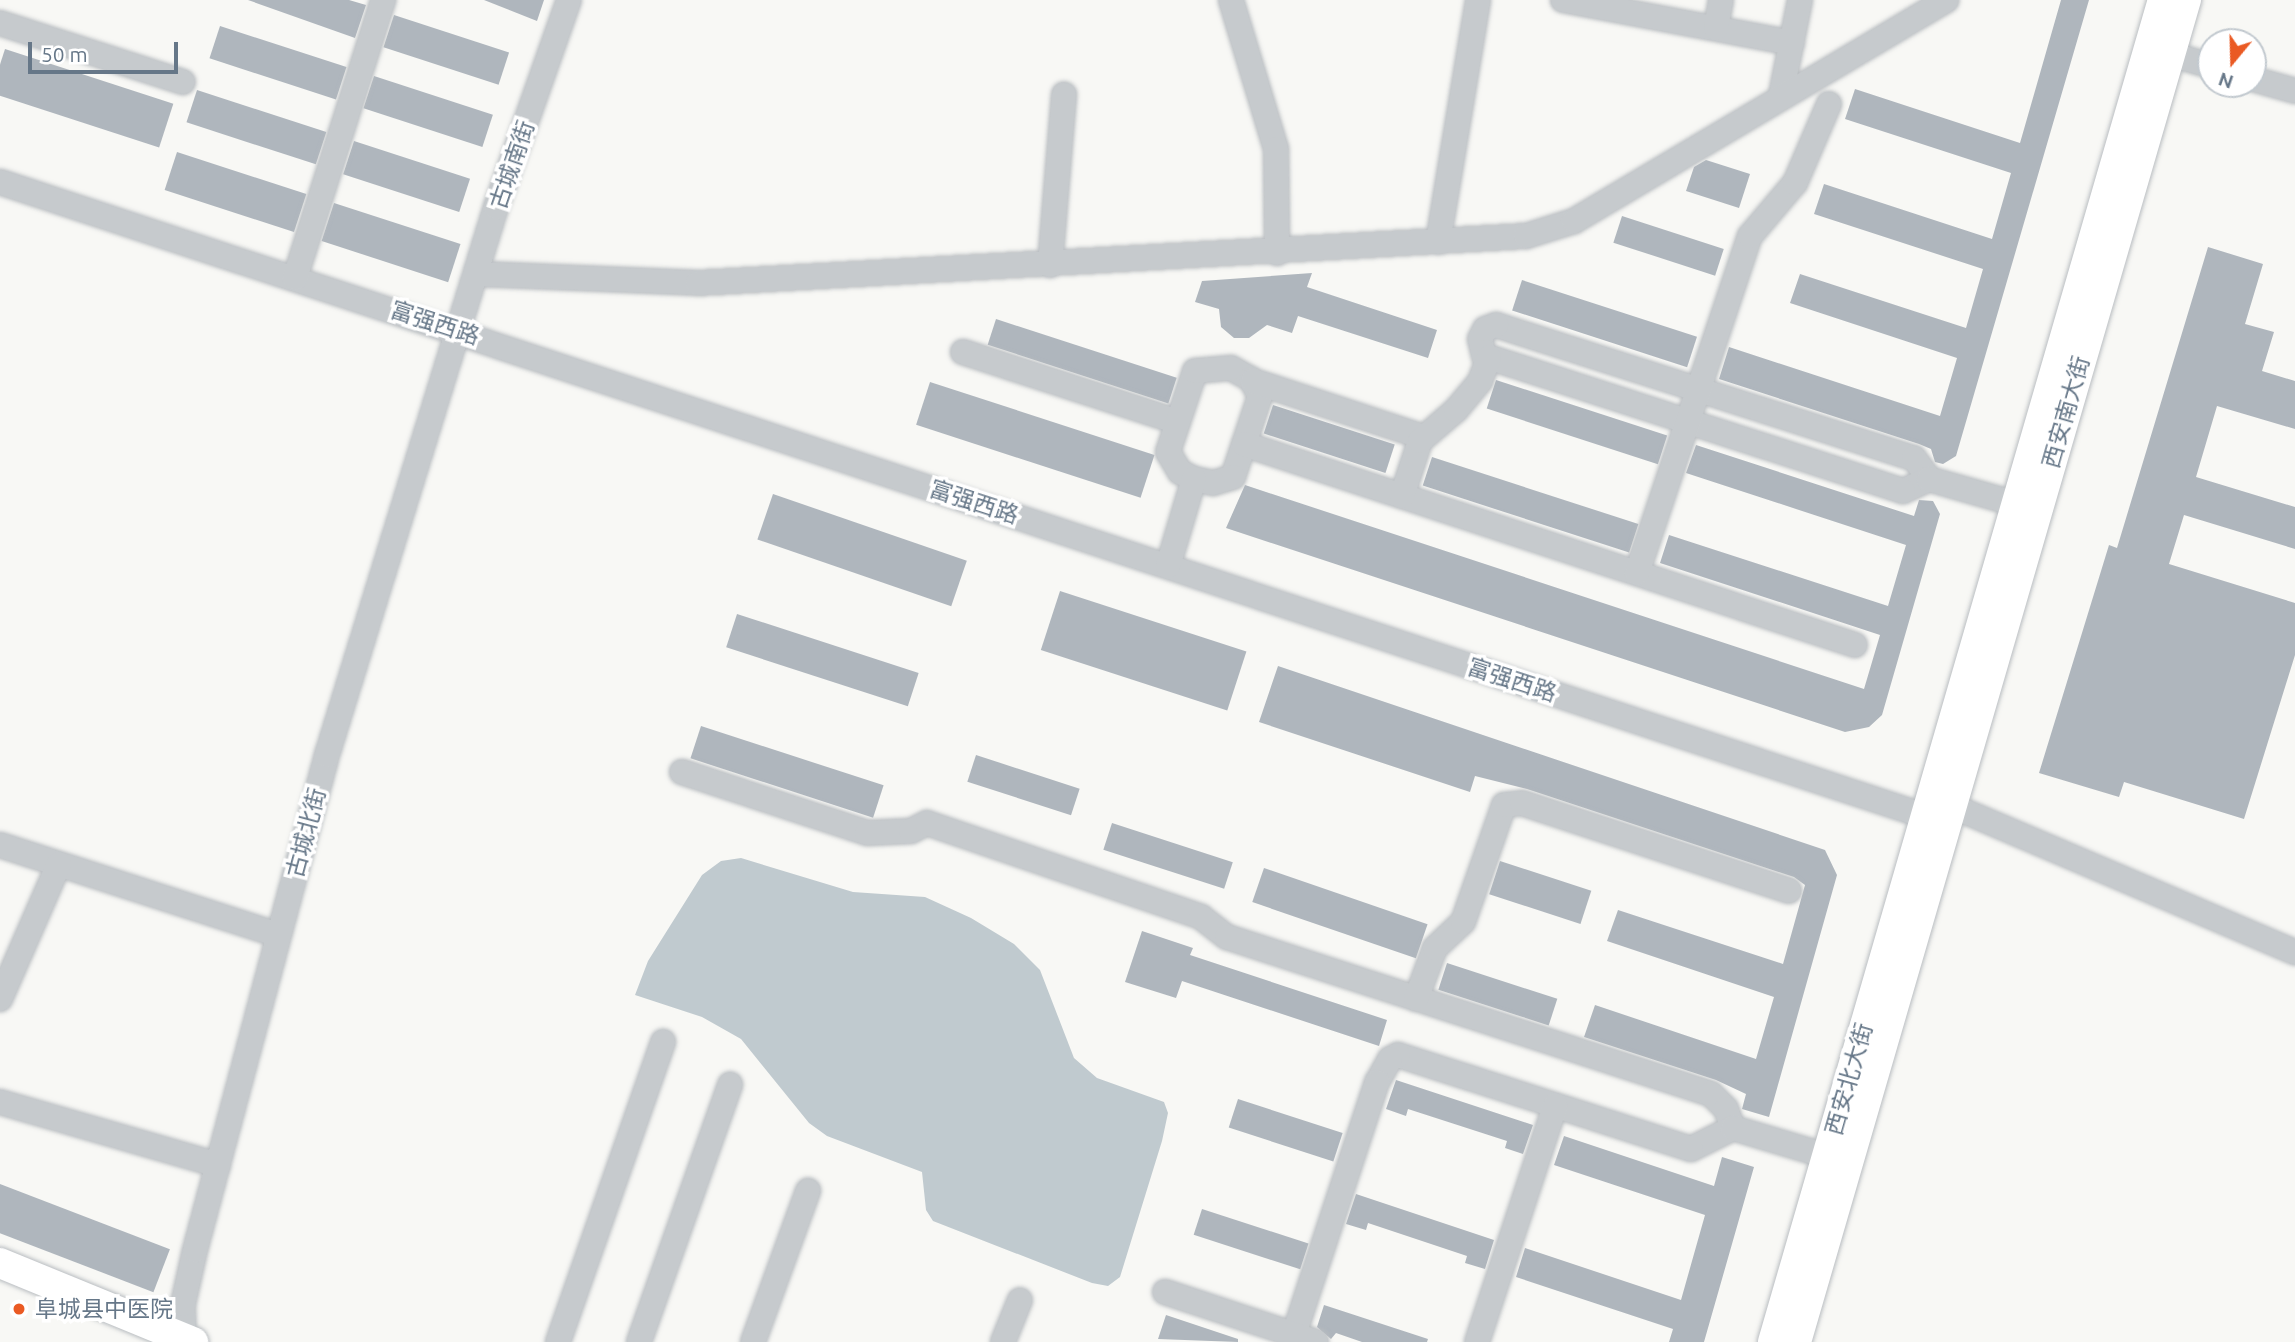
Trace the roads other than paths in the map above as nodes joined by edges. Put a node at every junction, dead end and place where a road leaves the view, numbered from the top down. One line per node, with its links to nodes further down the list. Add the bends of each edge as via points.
1 (383, 0): 29 (street)
2 (569, 0): 28 (street, 古城南街)
3 (1231, 0): 26 (street, via 1276,149)
4 (1478, 0): 25 (street)
5 (1563, 0): 11 (street)
6 (1721, 0): 14 (street)
7 (1800, 0): 15 (street)
8 (1946, 0): 12 (street)
9 (2163, 0): 42 (main road, 西安南大街)
10 (2186, 0): 16 (main road, 西安南大街)
11 (1641, 7): 14 (street)
12 (1922, 7): 22 (street)
13 (0, 23): 18 (street)
14 (1716, 29): 15 (street)
15 (1792, 43): 22 (street)
16 (2170, 54): 17 (street); 47 (main road, 西安南大街)
17 (2197, 62)
18 (183, 82)
19 (2267, 83): 20 (street)
20 (2295, 91)
21 (1064, 95): 27 (street)
22 (1782, 95): 25 (street, via 1550,231)
23 (1829, 104): 34 (street, via 1795,183 1750,236)
24 (0, 182): 29 (street, 富强西路)
25 (1438, 242): 26 (street)
26 (1277, 253): 27 (street)
27 (1050, 265): 28 (street, via 698,283)
28 (477, 274): 30 (street, 古城南街)
29 (295, 278): 30 (street, 富强西路)
30 (459, 331): 43 (street, 富强西路); 51 (street, 古城北街, via 327,755)
31 (963, 352): 36 (street)
32 (1489, 358): 34 (street, via 1480,339 1485,329 1496,325); 35 (street); 37 (street, via 1480,381 1456,410)
33 (1252, 382): 36 (street, via 1231,368 1195,371); 37 (street); 38 (street, via 1260,396)
34 (1698, 389): 35 (street); 40 (street, via 1914,458)
35 (1687, 421): 40 (street, via 1903,491); 44 (street)
36 (1178, 422): 39 (street, via 1168,452 1180,472)
37 (1423, 437): 41 (street, via 1408,464)
38 (1244, 444): 39 (street, via 1233,477 1213,482); 41 (street)
39 (1194, 479): 43 (street)
40 (1929, 479): 42 (street)
41 (1402, 496): 44 (street)
42 (2016, 504): 47 (main road, 西安南大街)
43 (1168, 566): 47 (street, 富强西路)
44 (1637, 573): 45 (street)
45 (1855, 645)
46 (682, 772): 54 (street, via 867,833 911,831 927,823 1200,917 1227,937)
47 (1942, 816): 52 (street, 富强西路); 60 (main road, 西安北大街); 74 (main road, 西安北大街)
48 (0, 845): 49 (street)
49 (59, 864): 51 (street); 53 (street)
50 (1789, 891): 54 (street, via 1522,803 1503,805 1463,922 1434,948)
51 (279, 935): 61 (street, 古城北街)
52 (2295, 952)
53 (0, 999)
54 (1416, 999): 59 (street, via 1711,1094)
55 (663, 1041): 68 (street)
56 (730, 1085): 69 (street)
57 (0, 1102): 61 (street)
58 (1555, 1106): 59 (street, via 1691,1149); 66 (street, via 1398,1055 1390,1059 1377,1082); 72 (street)
59 (1733, 1128): 60 (street)
60 (1827, 1156): 73 (main road, 西安北大街)
61 (218, 1164): 67 (street, 古城北街, via 183,1304)
62 (808, 1191): 70 (street)
63 (0, 1263): 67 (main road)
64 (1165, 1292): 66 (street)
65 (1020, 1300): 71 (street)
66 (1305, 1338)
67 (187, 1341)
68 (558, 1342)
69 (639, 1342)
70 (753, 1342)
71 (1003, 1342)
72 (1477, 1342)
73 (1773, 1342)
74 (1796, 1342)

